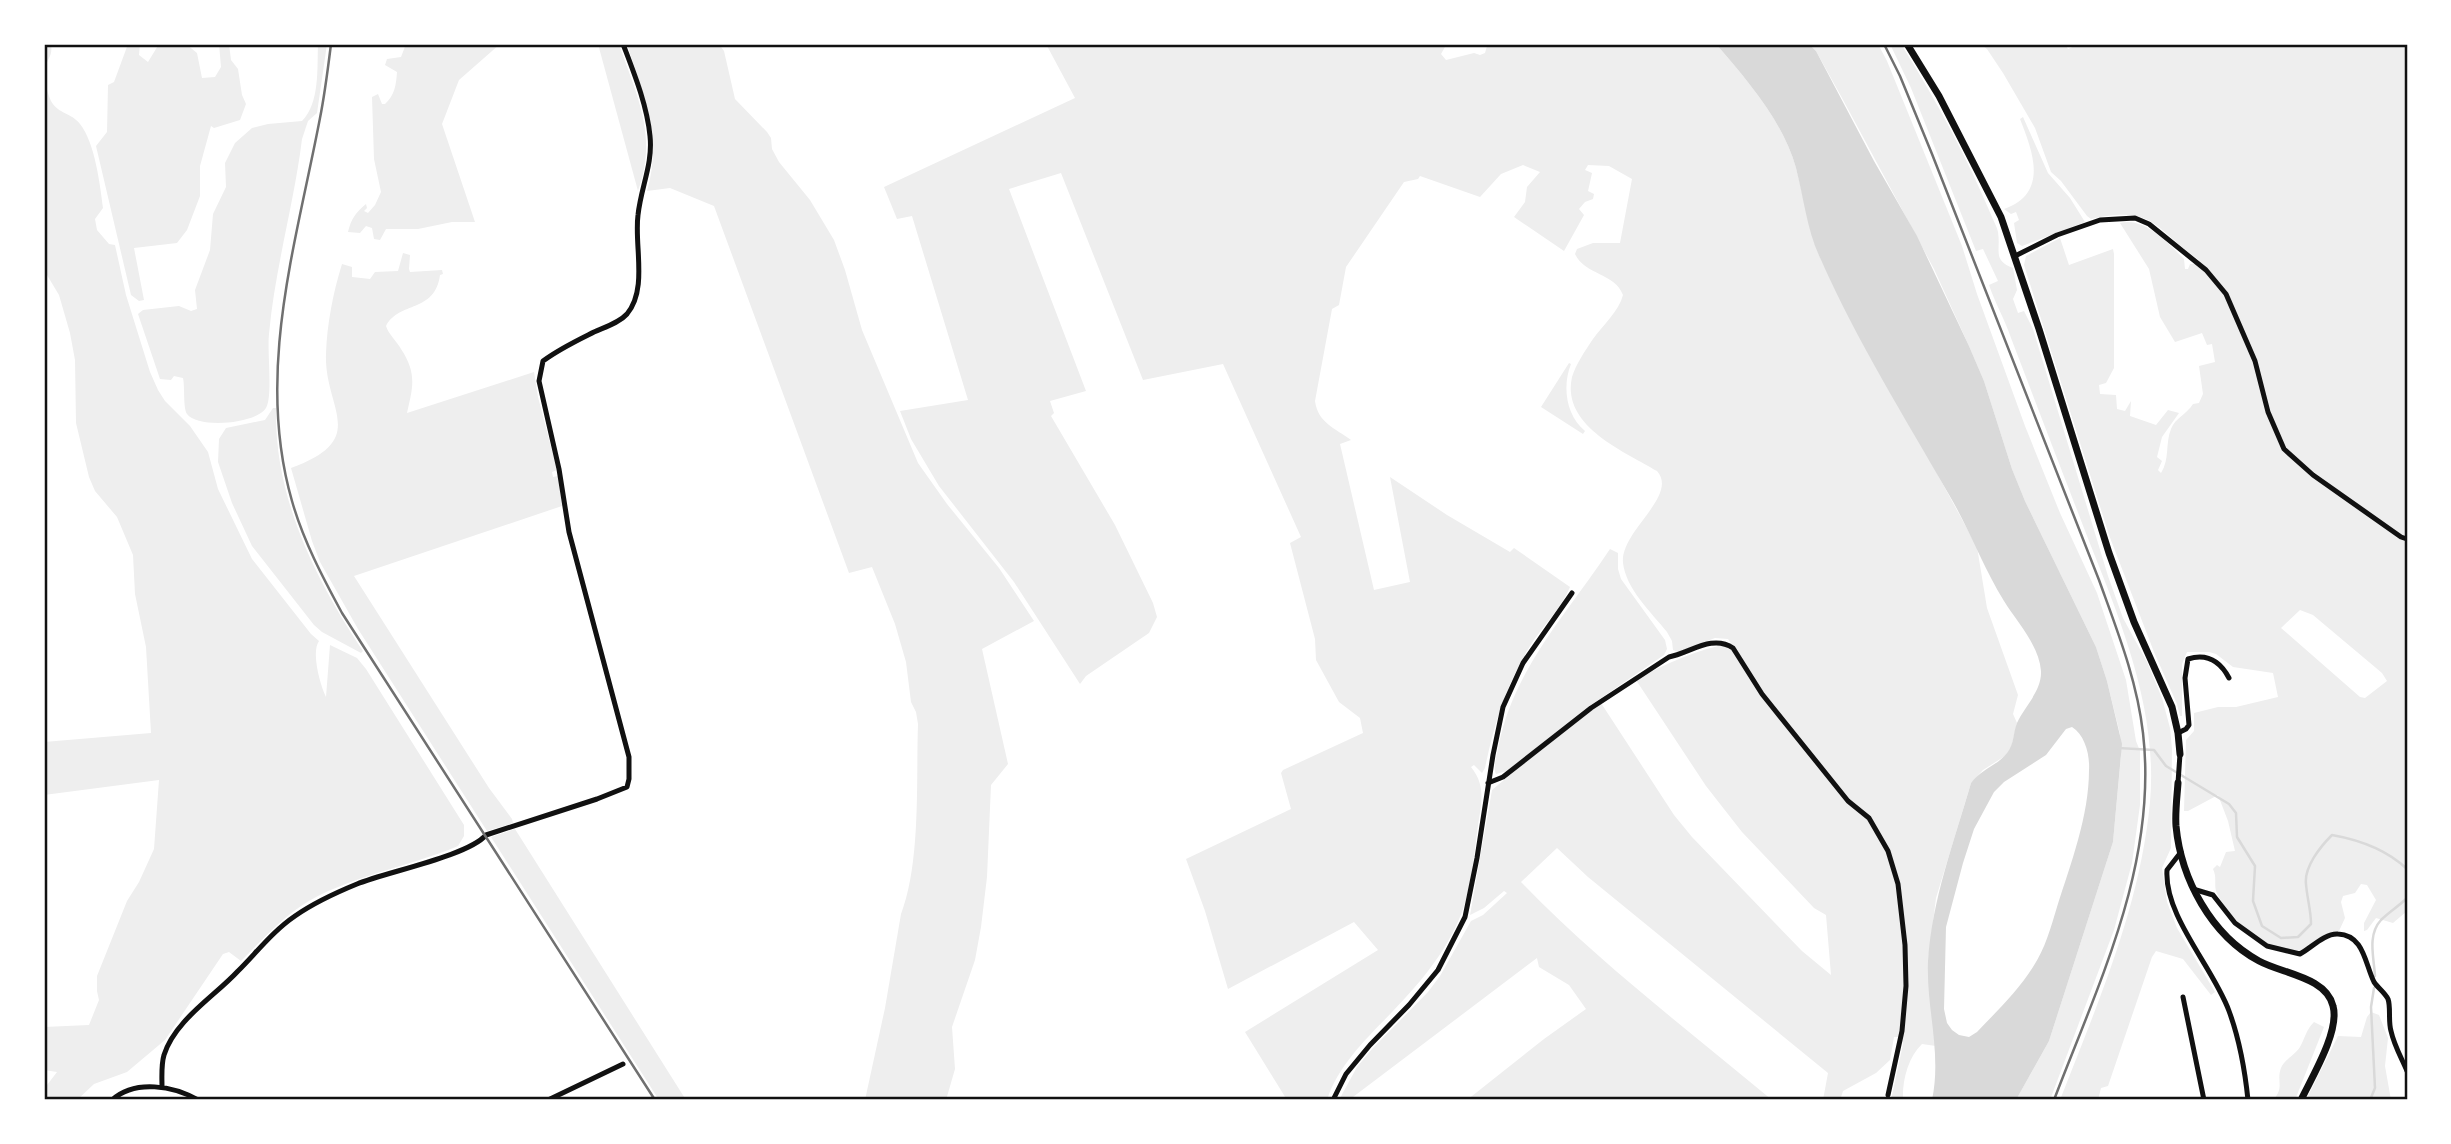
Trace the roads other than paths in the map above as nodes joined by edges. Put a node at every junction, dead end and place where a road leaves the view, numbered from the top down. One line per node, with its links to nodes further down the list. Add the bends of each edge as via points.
1 (623, 44): 16 (street, via 651,138 651,162 638,212 634,301 619,321 543,361 539,381 569,532 629,757 626,787 486,835 462,850 360,883 293,917 177,1034 164,1054)
2 (1908, 44): 3 (street, via 1972,159)
3 (2015, 256): 4 (street, via 2100,220 2135,218 2149,224 2206,270 2226,294 2255,361 2268,412 2284,449 2313,475); 7 (street, via 2109,553 2172,707)
4 (2407, 539)
5 (1572, 593): 9 (street, via 1523,663 1510,692)
6 (2229, 678): 7 (street, via 2210,657 2188,659 2189,725)
7 (2178, 733): 8 (street)
8 (2179, 754): 10 (street)
9 (1488, 783): 17 (street, via 1503,777 1591,708 1669,657 1714,642 1733,648 1762,694 1848,801 1869,818 1888,851 1898,884 1906,986); 21 (street, via 1471,893 1455,939 1438,970 1346,1074)
10 (2178, 783): 11 (street, via 2176,824)
11 (2181, 852): 12 (street); 23 (street, via 2167,870 2172,906 2229,1010)
12 (2193, 890): 15 (street, via 2213,895 2235,923 2281,951 2300,954 2336,934 2358,944 2374,982 2388,999 2393,1038); 24 (street, via 2210,918 2247,952 2328,992 2334,1023)
13 (2183, 998): 22 (street)
14 (623, 1064): 20 (street)
15 (2407, 1071)
16 (162, 1087): 18 (street, via 120,1093); 19 (street)
17 (1888, 1095)
18 (112, 1100)
19 (198, 1100)
20 (548, 1100)
21 (1333, 1100)
22 (2204, 1100)
23 (2248, 1100)
24 (2301, 1100)

